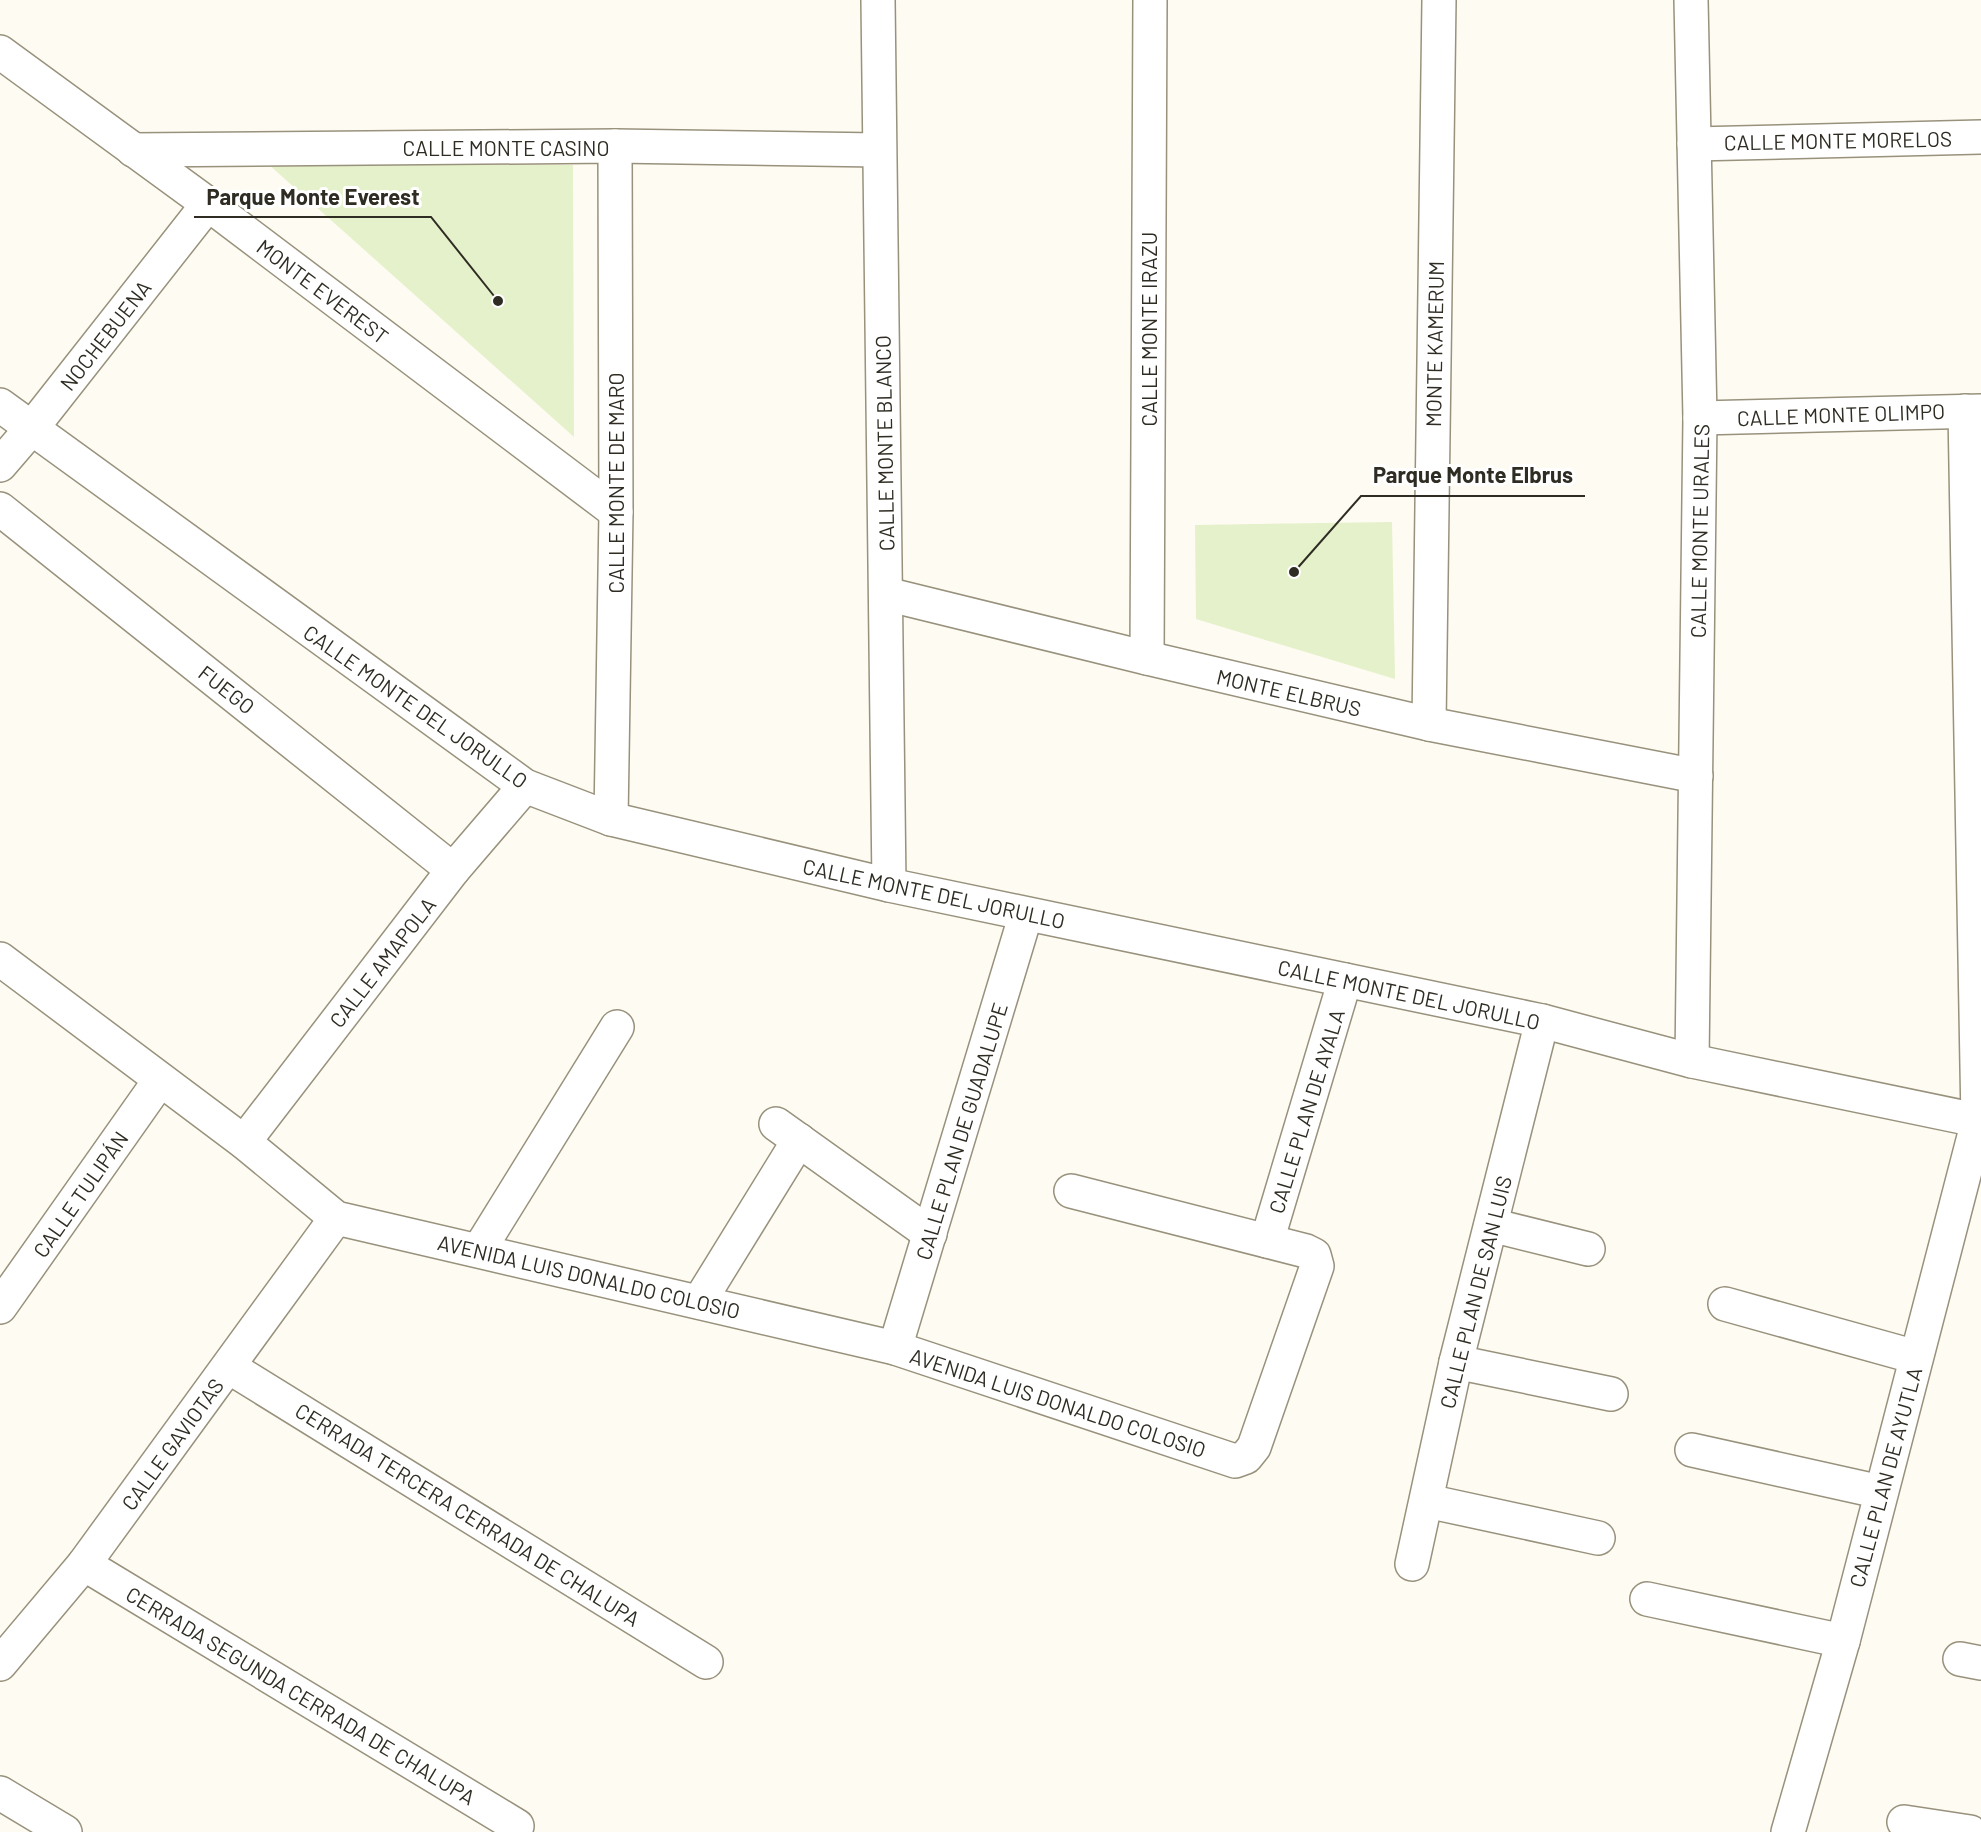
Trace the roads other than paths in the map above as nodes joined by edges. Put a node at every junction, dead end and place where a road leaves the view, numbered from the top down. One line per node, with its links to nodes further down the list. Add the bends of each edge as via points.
1 (878, 0): 10 (street, CALLE MONTE BLANCO)
2 (1150, 0): 20 (street, CALLE MONTE IRAZU)
3 (1439, 0): 21 (street, MONTE KAMERUM)
4 (1691, 0): 7 (street, CALLE MONTE URALES)
5 (0, 52): 9 (street, MONTE EVEREST)
6 (1981, 136): 7 (street, CALLE MONTE MORELOS)
7 (1694, 144): 14 (street, CALLE MONTE URALES)
8 (615, 146): 9 (street, CALLE MONTE CASINO); 10 (street, CALLE MONTE CASINO); 18 (street, CALLE MONTE DE MARO)
9 (133, 150): 11 (street, MONTE EVEREST)
10 (879, 150): 19 (street, CALLE MONTE BLANCO)
11 (208, 204): 15 (street, NOCHEBUENA); 18 (street, MONTE EVEREST)
12 (0, 405): 15 (street, CALLE MONTE DEL JORULLO)
13 (1973, 411): 14 (street, CALLE MONTE OLIMPO); 34 (street, CALLE PLAN DE AYUTLA)
14 (1700, 418): 22 (street, CALLE MONTE URALES)
15 (31, 429): 16 (street, NOCHEBUENA); 23 (street, CALLE MONTE DEL JORULLO)
16 (0, 465)
17 (0, 509): 25 (street, FUEGO)
18 (616, 512): 24 (street, CALLE MONTE DE MARO)
19 (886, 594): 20 (street, MONTE ELBRUS); 26 (street, CALLE MONTE BLANCO)
20 (1147, 658): 21 (street, MONTE ELBRUS)
21 (1429, 724): 22 (street, MONTE ELBRUS)
22 (1696, 776): 32 (street, CALLE MONTE URALES)
23 (525, 786): 24 (street, CALLE MONTE DEL JORULLO); 25 (street, CALLE AMAPOLA)
24 (611, 819): 26 (street, CALLE MONTE DEL JORULLO)
25 (453, 870): 35 (street, CALLE AMAPOLA)
26 (890, 885): 27 (street, CALLE MONTE DEL JORULLO)
27 (1026, 914): 29 (street, CALLE MONTE DEL JORULLO); 39 (street, CALLE PLAN DE GUADALUPE)
28 (0, 958): 33 (street, AVENIDA LUIS DONALDO COLOSIO)
29 (1345, 980): 30 (street, CALLE MONTE DEL JORULLO); 40 (street, CALLE PLAN DE AYALA)
30 (1542, 1021): 32 (street, CALLE MONTE DEL JORULLO); 38 (street, CALLE PLAN DE SAN LUIS)
31 (617, 1027): 42 (street)
32 (1692, 1061): 34 (street, CALLE MONTE DEL JORULLO)
33 (160, 1080): 35 (street, AVENIDA LUIS DONALDO COLOSIO); 45 (street, CALLE TULIPÁN)
34 (1979, 1121): 47 (street, CALLE PLAN DE AYUTLA)
35 (244, 1142): 37 (street, AVENIDA LUIS DONALDO COLOSIO)
36 (1071, 1191): 40 (street, CALLE PLAN DE AYALA)
37 (336, 1218): 42 (street, AVENIDA LUIS DONALDO COLOSIO); 49 (street, CALLE GAVIOTAS)
38 (1491, 1225): 41 (street); 48 (street, CALLE PLAN DE SAN LUIS)
39 (930, 1234): 43 (street, via 788,1132); 46 (street, CALLE PLAN DE GUADALUPE)
40 (1267, 1241): 52 (street, CALLE PLAN DE AYALA, via 1306,1251 1314,1255 1317,1266 1254,1447)
41 (1588, 1249)
42 (479, 1250): 43 (street, AVENIDA LUIS DONALDO COLOSIO)
43 (699, 1302): 46 (street, AVENIDA LUIS DONALDO COLOSIO)
44 (1725, 1304): 47 (street)
45 (0, 1307)
46 (896, 1348): 52 (street, AVENIDA LUIS DONALDO COLOSIO, via 1235,1461)
47 (1916, 1357): 53 (street, CALLE PLAN DE AYUTLA)
48 (1456, 1362): 50 (street); 54 (street, CALLE PLAN DE SAN LUIS)
49 (229, 1367): 56 (street, CALLE GAVIOTAS); 60 (street, CERRADA TERCERA CERRADA DE CHALUPA)
50 (1611, 1394)
51 (1692, 1450): 53 (street)
52 (1246, 1457)
53 (1881, 1492): 59 (street, CALLE PLAN DE AYUTLA)
54 (1427, 1501): 55 (street); 57 (street, CALLE PLAN DE SAN LUIS)
55 (1598, 1538)
56 (84, 1564): 61 (street, CALLE GAVIOTAS); 64 (street, CERRADA SEGUNDA CERRADA DE CHALUPA)
57 (1412, 1564)
58 (1647, 1599): 59 (street)
59 (1843, 1641): 66 (street, CALLE PLAN DE AYUTLA)
60 (706, 1662)
61 (0, 1664)
62 (0, 1793): 65 (street)
63 (1904, 1822): 67 (street)
64 (517, 1826)
65 (65, 1832)
66 (1788, 1832)
67 (1970, 1832)

